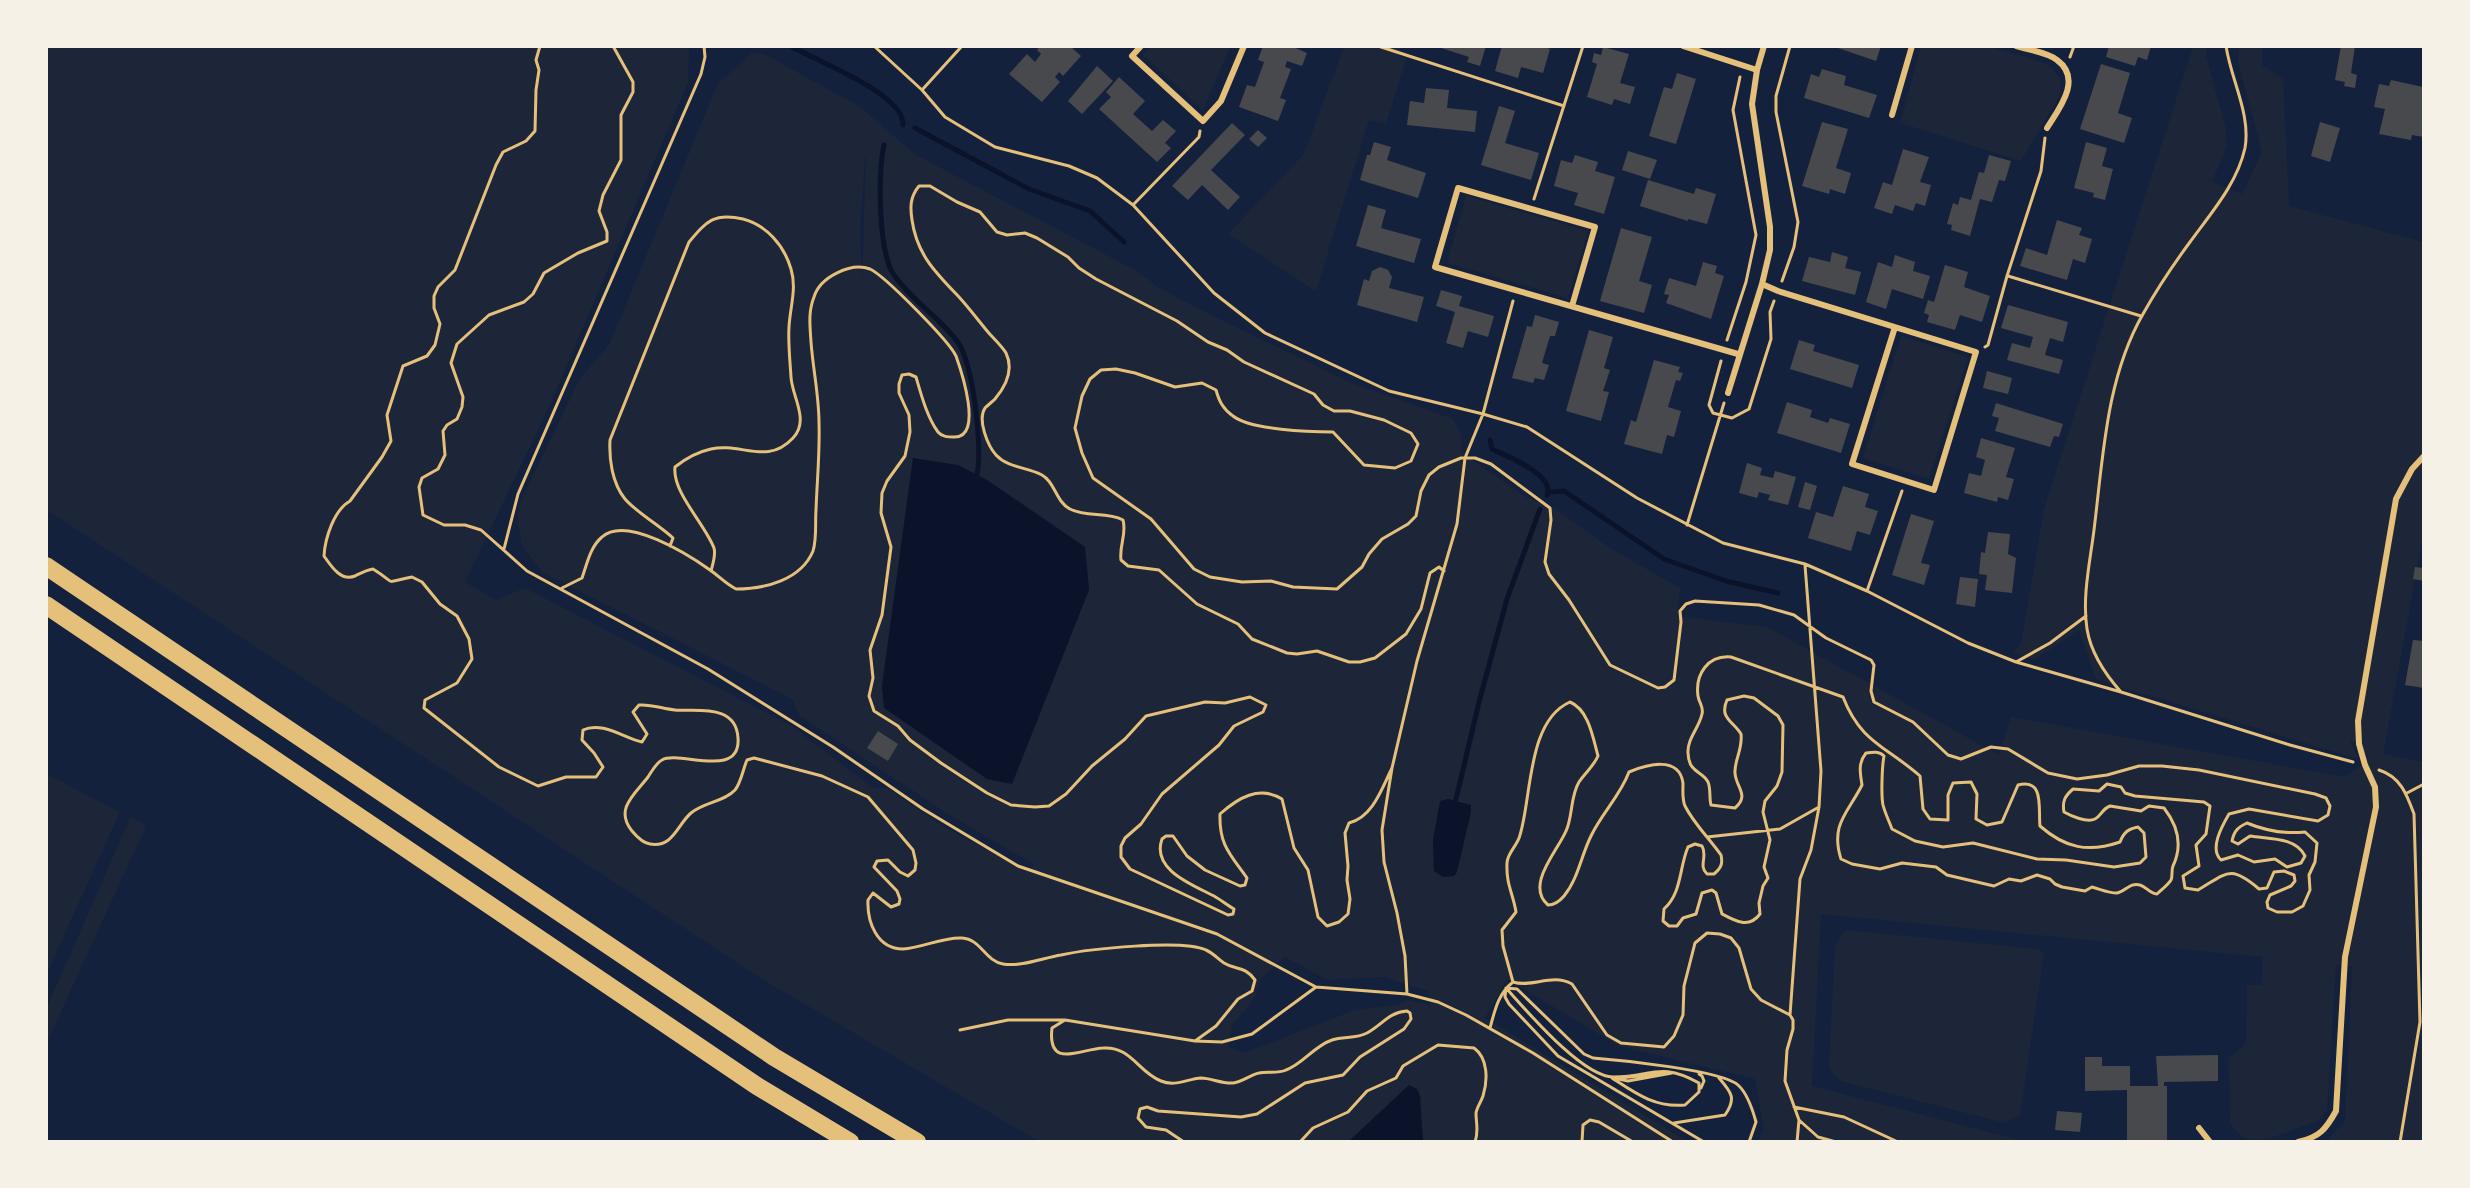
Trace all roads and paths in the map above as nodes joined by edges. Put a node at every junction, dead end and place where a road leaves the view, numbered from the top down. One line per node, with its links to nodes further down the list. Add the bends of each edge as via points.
1 (540, 46): 69 (path, via 536,60 539,70 535,131 526,141 503,152 496,165 455,270 434,296 440,324 435,345 427,356 403,366 387,415 391,441 337,515 327,538 324,556 344,576 352,578 373,569 392,583 412,577 457,616 469,639 472,659 457,683 425,700 424,708 499,767 538,786 566,777 596,777 602,763 582,740 583,730 589,727 642,742 647,734 633,712 639,705 676,711 710,709 734,724 736,752 727,759 714,761 659,761 628,798 624,815 647,844 659,845 671,839 690,814 736,789 747,760 754,758 822,776 868,797 913,850 915,870 908,876 888,860 877,861 874,867 900,899 891,907 873,893 868,900 874,932 882,942 903,949 960,938 971,940 1002,964 1152,945 1206,950 1227,965 1247,970 1255,980 1252,991 1238,999 1216,1026)
2 (613, 46): 41 (path, via 633,82 633,92 621,115 621,160 599,211 607,241 544,273 524,302 489,315 457,344 451,363 463,397 462,406 457,419 443,431 445,455 438,469 422,478 419,487 423,515 444,525 481,530)
3 (704, 46): 41 (path, via 702,74 518,494)
4 (874, 46): 17 (path)
5 (962, 46): 17 (path)
6 (1141, 46): 20 (street, via 1132,56)
7 (1244, 46): 20 (street, via 1221,101)
8 (1378, 46): 18 (path)
9 (1583, 46): 18 (path)
10 (1683, 46): 15 (street)
11 (1764, 46): 16 (street)
12 (1912, 46): 19 (street)
13 (2016, 46): 21 (street, via 2056,59 2066,70 2069,87)
14 (2226, 46): 28 (path, via 2246,124 2239,169)
15 (1743, 64): 16 (street); 30 (path, via 1733,110 1756,235)
16 (1757, 70): 25 (street, via 1752,104 1770,227 1770,250)
17 (922, 90): 22 (path, via 945,117 995,147 1069,166 1097,178)
18 (1563, 106): 23 (path)
19 (1892, 115)
20 (1203, 121): 22 (path, via 1199,137)
21 (2047, 128): 24 (path, via 2041,171)
22 (1133, 205): 34 (path, via 1214,293 1265,333 1389,391)
23 (1531, 209): 26 (street, via 1458,188 1436,267); 27 (street, via 1595,227)
24 (2007, 276): 28 (path); 31 (path, via 1988,345)
25 (1762, 284): 29 (street); 32 (street)
26 (1515, 290): 27 (street); 34 (path)
27 (1572, 306): 30 (street)
28 (2141, 316): 49 (path, via 2120,365 2108,420)
29 (1895, 327): 31 (street); 38 (street, via 1852,464)
30 (1724, 350): 32 (street); 35 (path, via 1709,405)
31 (1976, 352): 38 (street, via 1934,489)
32 (1738, 354): 33 (street)
33 (1728, 393): 35 (path)
34 (1483, 414): 37 (path); 39 (path, via 1527,427 1636,498)
35 (1720, 417): 39 (path)
36 (2424, 456): 54 (street, via 2396,499 2358,721)
37 (1465, 458): 45 (path, via 1457,524); 45 (path, via 1439,467 1429,476 1416,516 1382,539 1362,567 1337,589 1210,577 1194,569 1151,519 1093,478 1075,428 1082,396 1090,379 1101,369 1134,373 1175,387 1202,383 1215,390 1220,404 1235,418 1288,431 1334,432 1364,465 1395,468 1411,461 1418,444 1412,433 1384,420 1334,411 1314,394 1244,362 1096,279 1037,238 1026,233 1006,236 980,212 930,186 919,186 913,193 914,229 934,273 1006,353 1010,373 1006,384 983,414 990,446 1008,464 1044,476 1068,509 1123,520 1126,531 1120,551 1121,560 1128,566 1159,570 1197,604 1238,624 1252,639 1287,652 1317,651 1349,662 1375,658 1406,634 1421,609 1430,573 1439,567); 50 (path, via 1491,464 1550,508 1545,562 1549,574 1610,665 1618,670 1658,688 1674,680 1680,611 1695,601 1759,605 1794,615)
38 (1905, 481): 47 (path)
39 (1687, 525): 42 (path, via 1723,543)
40 (670, 546): 44 (path); 44 (path, via 673,538 626,500 616,482 610,440 689,242 706,222 736,217 764,227 779,244 791,268 795,293 789,327 791,381 801,420 794,438 772,452 712,448 675,467 676,481 714,549); 46 (path, via 626,530 614,530 597,541 582,578)
41 (504, 549): 46 (path, via 527,571)
42 (1805, 564): 47 (path); 50 (path)
43 (46, 566): 79 (highway, via 774,1057)
44 (711, 571): 55 (path, via 736,589 750,589 789,579 813,550 819,423 809,319 814,294 832,276 851,268 872,270 938,330 954,353 969,407 966,432 959,437 945,437 938,432 916,377 902,375 899,393 909,415 910,432 905,456 882,493 881,513 891,547 882,615 870,650 873,678 869,696 874,711 987,793 1011,805 1035,807 1049,806 1066,794 1146,716 1205,702 1225,703 1250,697 1266,705 1263,712 1234,726 1219,745 1162,794 1141,824 1125,838 1121,857 1130,869 1233,914 1234,909 1171,871 1161,854 1162,839 1173,836 1187,856 1205,870 1245,885 1247,878 1228,853 1219,832 1220,814 1234,801 1253,793 1271,793 1282,799 1294,848 1308,870 1318,917 1327,926 1348,914 1345,833 1349,824 1371,808)
45 (1444, 571): 55 (path, via 1417,661)
46 (562, 588): 62 (path, via 708,669 1018,866 1217,934)
47 (1867, 591): 51 (path, via 1968,643)
48 (46, 605): 78 (highway, via 747,1079)
49 (2086, 616): 51 (path); 53 (path, via 2087,631 2102,671)
50 (1811, 626): 52 (path); 52 (path, via 1826,638 1871,660 1874,702 1913,722 1948,755 1961,759 1991,747 2008,749 2048,773 2076,778 2162,765 2326,798 2330,806 2328,815 2318,821 2249,809 2229,814 2215,847 2221,860 2238,855 2254,861 2275,859 2287,867 2301,863 2305,856 2292,842 2250,836 2238,844 2232,841 2234,833 2247,824 2260,829 2305,832 2318,843 2309,875 2310,890 2303,906 2292,912 2277,912 2268,908 2270,895 2295,881 2295,875 2284,871 2274,872 2267,888 2259,889 2243,875 2224,874 2198,891 2185,888 2183,876 2199,866 2196,845 2206,834 2211,806 2125,794 2121,787 2107,784 2098,791 2073,789 2065,796 2064,812 2090,820 2110,806 2141,811 2149,806 2164,808 2178,833 2177,861 2171,880 2157,894 2140,885 2131,885 2120,893 2092,887 2085,891 2055,885 2037,875 2021,881 2009,879 1994,886 1947,875 1936,867 1902,863 1880,869 1852,864 1841,859 1836,835 1862,784 1861,759 1872,752 1884,756 1883,804 1892,829 1915,840 1943,847 1973,843 2037,859 2114,867 2140,863 2146,857 2147,847 2144,833 2138,827 2130,828 2120,842 2100,849 2055,839 2040,826 2039,793 2026,783 2018,785 2002,822 1987,825 1976,819 1977,794 1971,782 1962,781 1953,783 1948,795 1948,820 1930,819 1923,809 1920,776 1857,726 1843,697)
51 (2016, 662): 53 (path)
52 (1814, 687): 58 (path, via 1821,771); 59 (path, via 1731,657 1720,656 1701,670 1698,696 1703,711 1688,752 1693,770 1708,784 1711,805 1735,808 1743,799 1735,774 1741,734 1727,721 1723,708 1726,700 1754,698 1778,716 1783,725 1782,772 1763,812)
53 (2121, 693): 54 (path)
54 (2364, 765): 57 (path, via 2384,771); 92 (street, via 2375,787 2376,807 2344,957 2336,1111 2326,1129)
55 (1392, 768): 64 (path, via 1382,830 1384,862 1405,956)
56 (2424, 784): 57 (path)
57 (2407, 793): 93 (path, via 2414,814 2420,1022)
58 (1819, 807): 59 (path); 65 (path, via 1811,850 1800,879)
59 (1769, 831): 60 (path); 60 (path, via 1764,867 1768,878 1762,886 1760,914 1755,921 1736,922 1722,914 1712,890 1702,892 1696,914 1683,918 1677,926 1669,926 1662,918 1664,909 1676,892 1688,847 1695,844 1705,849 1703,870 1707,874 1720,869 1721,855)
60 (1707, 837): 61 (path, via 1684,805 1683,780 1677,771 1668,765 1646,765 1629,772 1622,792 1603,814 1590,838 1574,881 1563,897 1548,905 1541,900 1542,875 1567,830 1578,783 1598,756 1579,706 1570,702 1560,707 1535,747 1520,836 1507,859 1506,883 1516,912 1503,930 1503,946)
61 (1513, 982): 63 (path); 65 (path, via 1564,980 1572,984 1607,1035 1621,1042 1664,1047 1683,1015 1684,986 1695,943 1707,933 1720,934 1731,938 1739,948 1751,989 1761,1000)
62 (1316, 987): 64 (path); 69 (path, via 1252,1034 1222,1042)
63 (1506, 988): 67 (path, via 1495,1007); 70 (path, via 1517,989 1584,1054 1593,1058); 72 (path, via 1567,1051 1586,1066); 76 (path, via 1509,1004 1558,1056)
64 (1407, 994): 67 (path, via 1438,1002)
65 (1790, 1015): 74 (path, via 1793,1029 1785,1081)
66 (1065, 1020): 68 (path, via 1008,1020); 69 (path); 80 (path, via 1052,1028 1050,1040 1062,1054 1104,1048 1120,1050 1152,1077 1174,1084 1203,1078 1234,1083 1258,1073 1286,1070 1327,1042 1367,1033 1394,1012 1410,1013 1411,1019 1404,1029 1360,1057 1343,1075 1305,1083 1257,1114 1241,1117 1140,1109 1138,1118 1146,1127 1166,1130)
67 (1490, 1028): 85 (path)
68 (960, 1030)
69 (1195, 1041)
70 (1697, 1072): 71 (path); 73 (path, via 1704,1081)
71 (1717, 1077): 76 (path, via 1732,1098 1725,1115); 87 (path, via 1739,1085 1754,1114 1756,1122)
72 (1612, 1078): 73 (path, via 1674,1072 1699,1083); 73 (path, via 1662,1105 1684,1106)
73 (1699, 1092)
74 (1794, 1107): 75 (path); 90 (path, via 1844,1117)
75 (1798, 1120): 88 (path); 89 (path, via 1818,1137)
76 (1672, 1123): 86 (path)
77 (2199, 1128): 91 (street)
78 (850, 1142)
79 (916, 1142)
80 (1184, 1142)
81 (1300, 1142): 82 (path, via 1313,1128 1348,1112 1367,1092 1396,1078 1403,1066 1438,1045 1474,1048 1484,1060 1485,1091 1476,1112)
82 (1475, 1142)
83 (1582, 1142): 84 (path, via 1583,1125 1590,1120)
84 (1633, 1142)
85 (1673, 1142)
86 (1704, 1142)
87 (1749, 1142)
88 (1797, 1142)
89 (1836, 1142)
90 (1898, 1142)
91 (2210, 1142)
92 (2298, 1142)
93 (2400, 1142)

